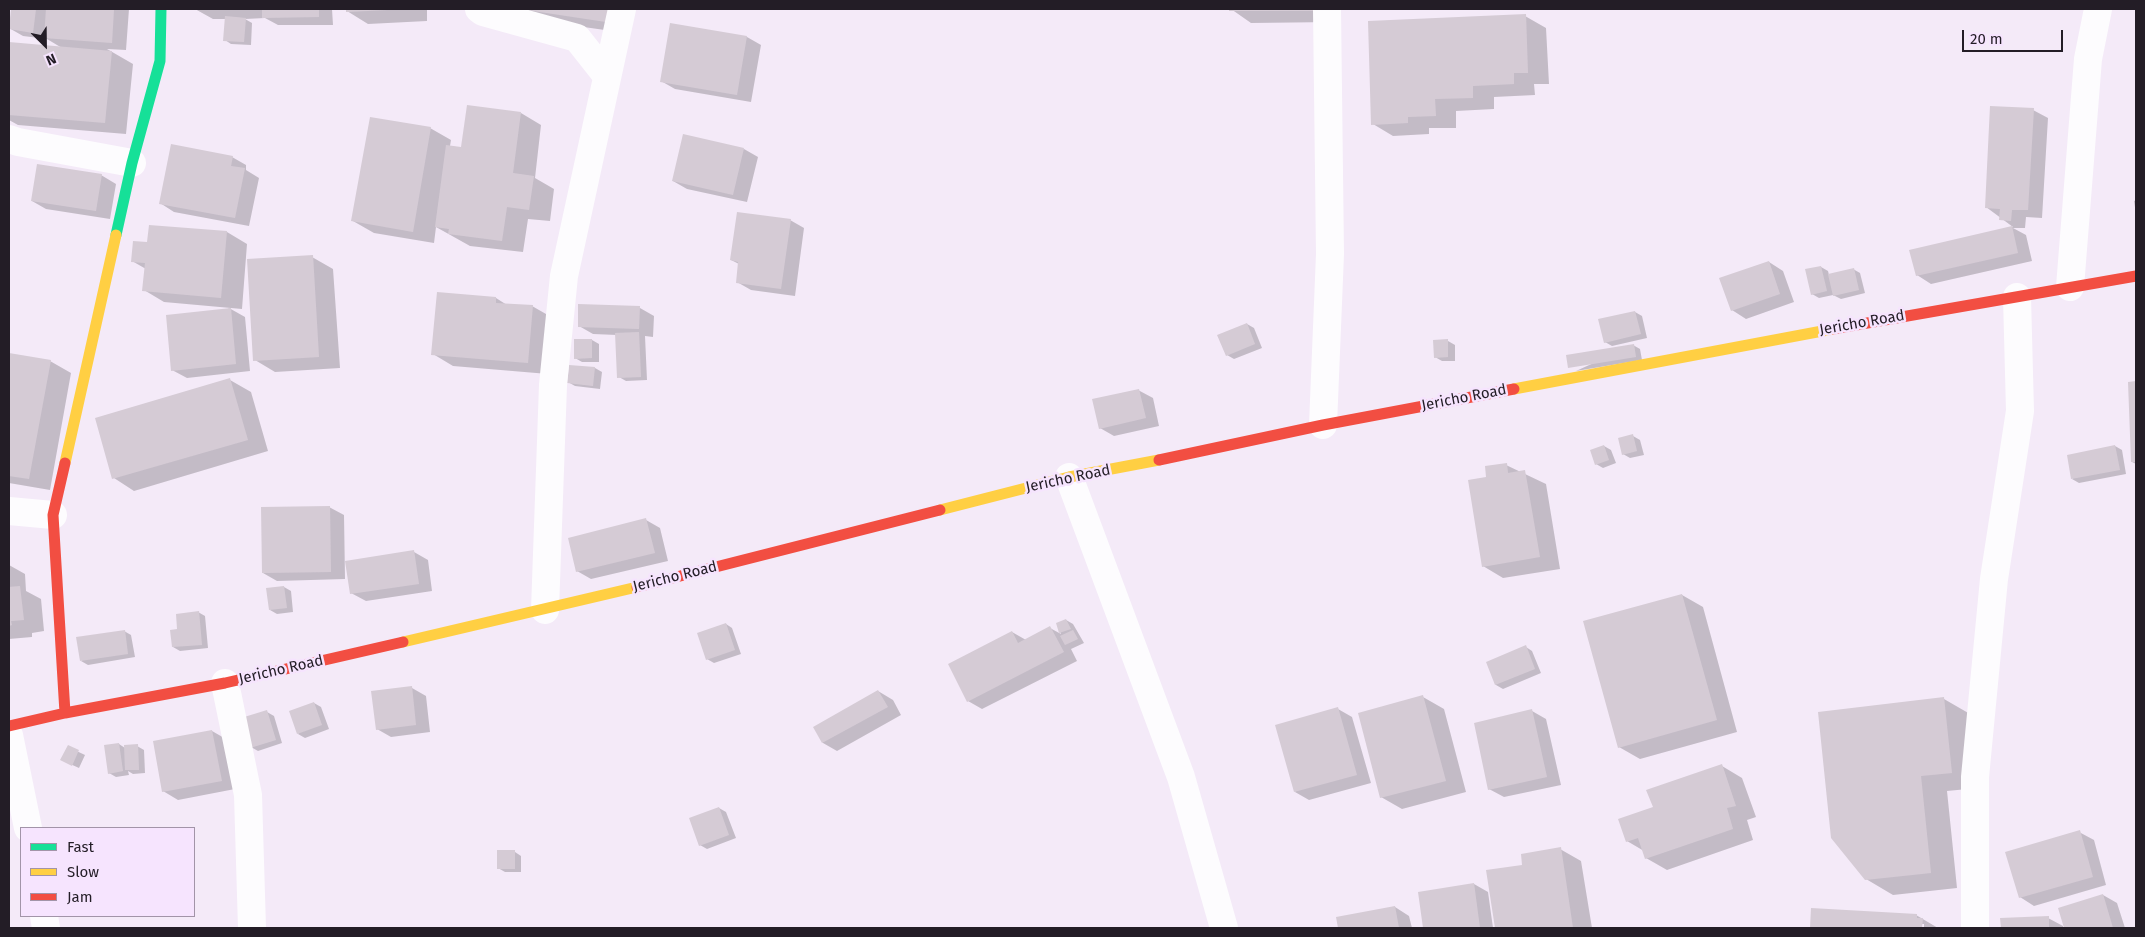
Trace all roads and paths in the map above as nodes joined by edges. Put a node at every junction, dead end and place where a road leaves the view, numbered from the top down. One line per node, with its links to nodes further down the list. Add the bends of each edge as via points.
1 (161, 9): 8 (street, via 160,61)
2 (479, 9): 6 (street, via 577,38)
3 (622, 9): 6 (street)
4 (1327, 9): 12 (street, via 1330,254)
5 (2098, 9): 10 (street, via 2088,59)
6 (607, 76): 16 (street, via 564,276 553,385)
7 (9, 139): 8 (street)
8 (132, 163): 15 (street)
9 (2136, 276): 10 (street, Jericho Road)
10 (2070, 287): 11 (street, Jericho Road)
11 (2017, 297): 12 (street, Jericho Road, via 1784,337); 24 (street, via 2020,411 1994,579 1975,776)
12 (1323, 425): 13 (street, Jericho Road, via 1210,451)
13 (1069, 477): 16 (street, Jericho Road); 23 (street, via 1181,777)
14 (9, 511): 15 (street)
15 (53, 515): 18 (street)
16 (545, 610): 17 (street, Jericho Road)
17 (225, 683): 18 (street, Jericho Road); 22 (street, via 248,795)
18 (65, 713): 19 (street, Jericho Road)
19 (9, 726)
20 (9, 734): 21 (street)
21 (28, 827)
22 (252, 928)
23 (1224, 928)
24 (1975, 928)

